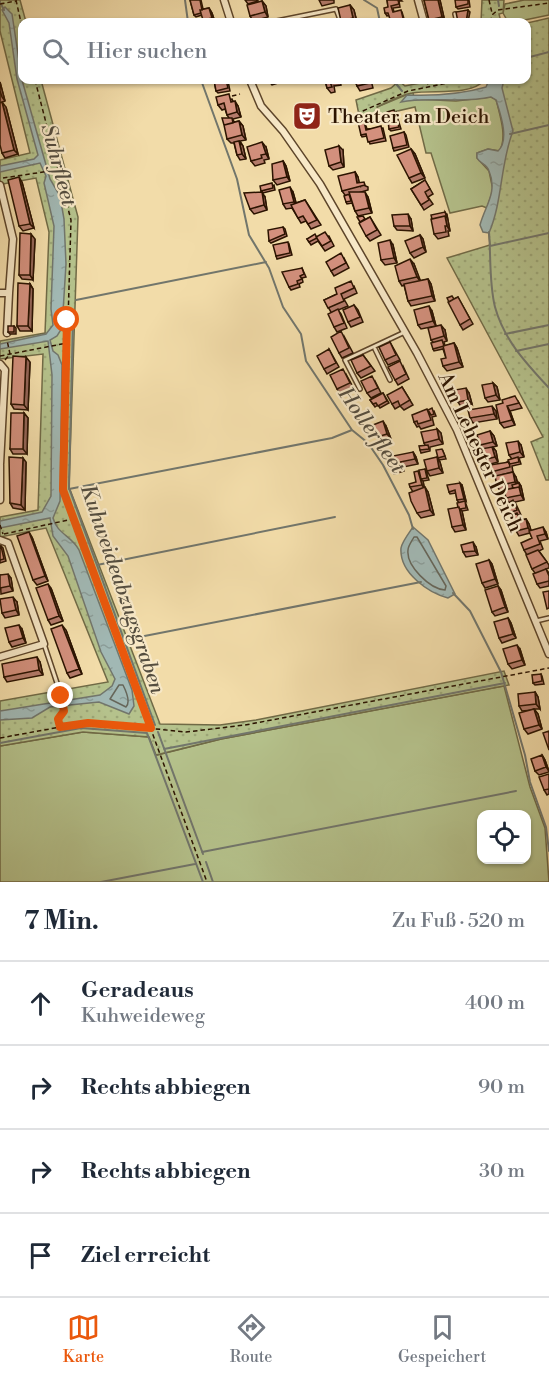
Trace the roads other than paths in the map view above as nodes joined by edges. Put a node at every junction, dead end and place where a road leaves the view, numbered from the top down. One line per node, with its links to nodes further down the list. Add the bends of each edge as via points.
1 (224, 0): 4 (street)
2 (418, 0): 7 (street)
3 (455, 14): 8 (lane)
4 (230, 18)
5 (292, 18): 6 (lane, via 336,9)
6 (339, 18)
7 (423, 18)
8 (456, 18)
9 (252, 84): 13 (street, Am Lehester Deich, via 261,106 320,184)
10 (0, 185): 12 (street, via 12,239)
11 (0, 293): 12 (street)
12 (9, 293): 14 (street)
13 (405, 332): 15 (lane); 24 (street, Am Lehester Deich, via 457,430)
14 (7, 335)
15 (375, 348): 17 (lane); 18 (lane, via 345,360)
16 (0, 364): 19 (street, via 5,370)
17 (390, 380)
18 (360, 389)
19 (2, 430): 20 (street)
20 (1, 462): 21 (street)
21 (0, 500)
22 (1, 538): 25 (street, via 8,543)
23 (549, 618): 24 (lane)
24 (536, 621): 26 (street, Am Lehester Deich)
25 (44, 645): 27 (street); 28 (lane)
26 (549, 654)
27 (0, 657)
28 (59, 689)

